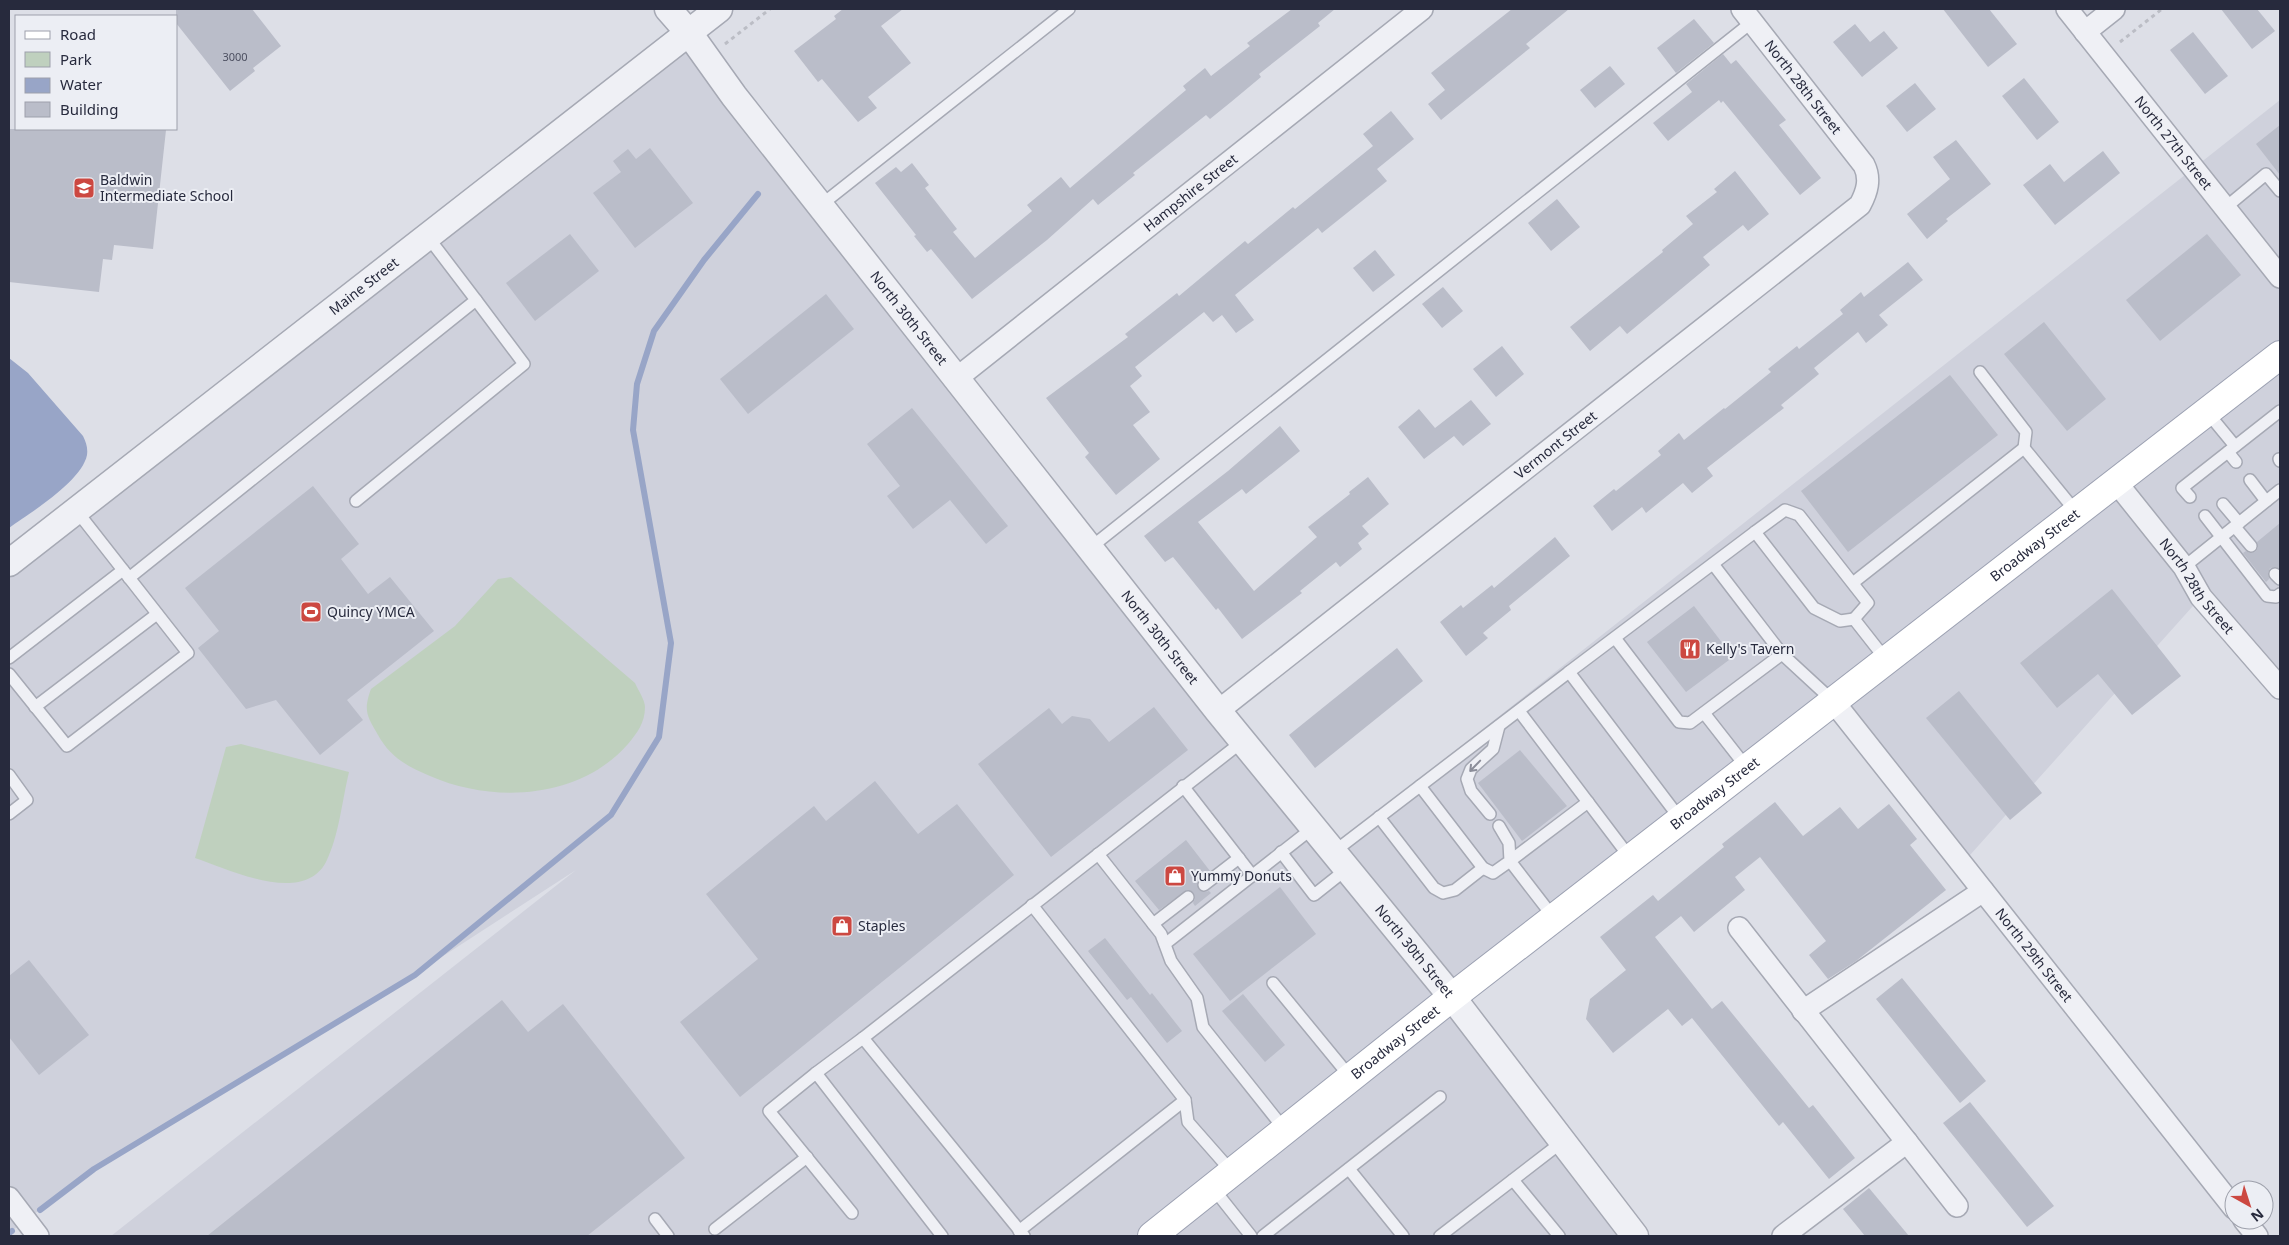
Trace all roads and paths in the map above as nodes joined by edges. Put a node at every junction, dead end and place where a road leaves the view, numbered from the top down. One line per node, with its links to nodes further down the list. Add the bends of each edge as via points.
1 (668, 9): 11 (street, North 30th Street)
2 (719, 9): 11 (street, Maine Street)
3 (770, 9): 13 (path)
4 (1069, 9): 16 (lane)
5 (1422, 9): 23 (street, Hampshire Street)
6 (2067, 9): 10 (street, North 27th Street)
7 (2114, 9): 10 (street)
8 (2162, 9): 12 (path)
9 (1747, 15): 14 (street, North 28th Street); 43 (lane)
10 (2085, 32): 12 (street, North 27th Street)
11 (689, 33): 13 (street, North 30th Street); 18 (street, Maine Street)
12 (2104, 55): 17 (street, North 27th Street)
13 (706, 59): 16 (street, North 30th Street)
14 (1864, 165): 62 (street, Vermont Street, via 1868,182 1860,205)
15 (2280, 190): 17 (lane, via 2266,174)
16 (821, 205): 23 (street, North 30th Street)
17 (2225, 208): 19 (street, North 27th Street)
18 (428, 237): 20 (lane); 36 (street, Maine Street)
19 (2280, 278)
20 (476, 300): 33 (lane, via 524,364); 47 (lane)
21 (2280, 355): 25 (main road, Broadway Street)
22 (1980, 372): 26 (lane, via 2026,432)
23 (957, 378): 43 (street, North 30th Street)
24 (2280, 411): 27 (lane, via 2259,435)
25 (2207, 412): 27 (lane); 30 (main road, Broadway Street)
26 (2024, 448): 37 (lane); 48 (lane)
27 (2231, 449): 28 (lane); 32 (lane, via 2202,480 2182,488)
28 (2236, 462)
29 (2250, 480): 34 (lane)
30 (2116, 482): 37 (main road, Broadway Street); 46 (street, North 28th Street)
31 (2280, 490): 34 (lane)
32 (2190, 498)
33 (356, 501)
34 (2266, 501): 39 (lane)
35 (2223, 504): 39 (lane)
36 (76, 510): 44 (street, Maine Street); 47 (lane)
37 (2077, 513): 55 (main road, Broadway Street)
38 (2205, 516): 41 (lane)
39 (2237, 525): 41 (lane); 42 (lane)
40 (1755, 532): 45 (lane); 48 (lane, via 1785,510 1799,515); 51 (lane, via 1814,608 1840,621)
41 (2222, 536): 46 (lane); 49 (lane, via 2267,596)
42 (2251, 546)
43 (1090, 548): 62 (street, North 30th Street)
44 (9, 563)
45 (1713, 564): 52 (lane); 53 (lane)
46 (2184, 568): 58 (street, North 28th Street, via 2201,597)
47 (126, 574): 50 (lane); 54 (lane)
48 (1854, 582): 51 (lane, via 1868,603)
49 (2280, 594)
50 (157, 614): 60 (lane); 60 (lane, via 188,653 67,746)
51 (1854, 619): 55 (lane)
52 (1615, 638): 56 (lane); 63 (lane, via 1679,722 1690,723)
53 (1782, 654): 59 (lane); 63 (lane)
54 (9, 658)
55 (1887, 661): 59 (main road, Broadway Street)
56 (1570, 672): 61 (lane); 74 (lane)
57 (9, 674): 60 (lane)
58 (2280, 688)
59 (1833, 701): 66 (main road, Broadway Street); 86 (street, North 29th Street)
60 (35, 706)
61 (1519, 710): 64 (lane); 70 (lane)
62 (1218, 711): 65 (street, North 30th Street)
63 (1704, 713): 66 (lane)
64 (1499, 726): 69 (lane); 72 (lane, one-way to 72, via 1493,749 1471,769 1467,779 1471,791)
65 (1243, 741): 68 (lane); 76 (street, North 30th Street)
66 (1748, 768): 74 (main road, Broadway Street)
67 (9, 776): 71 (lane, via 27,800)
68 (1183, 786): 78 (lane); 79 (lane)
69 (1420, 786): 73 (lane); 83 (lane)
70 (1588, 802): 80 (lane); 82 (lane)
71 (9, 814)
72 (1490, 814)
73 (1379, 817): 81 (lane); 83 (lane, via 1434,888 1443,893 1455,890)
74 (1681, 820): 80 (main road, Broadway Street)
75 (1499, 826): 82 (lane, via 1509,843)
76 (1314, 827): 77 (lane); 81 (street, North 30th Street)
77 (1281, 852): 81 (lane, via 1314,895); 84 (lane)
78 (1098, 854): 88 (lane); 90 (lane)
79 (1239, 858): 84 (lane); 85 (lane)
80 (1631, 859): 89 (main road, Broadway Street)
81 (1341, 860): 94 (street, North 30th Street)
82 (1510, 862): 83 (lane, via 1493,872); 89 (lane)
83 (1483, 868)
84 (1252, 875): 92 (lane)
85 (1204, 885)
86 (1984, 891): 95 (street); 108 (street, North 29th Street)
87 (1188, 897): 90 (lane)
88 (1032, 905): 96 (lane); 100 (lane)
89 (1554, 918): 94 (main road, Broadway Street)
90 (1153, 924): 92 (lane)
91 (1739, 928): 95 (street)
92 (1165, 944): 101 (lane, via 1171,962 1197,998 1203,1027)
93 (1274, 983): 98 (lane)
94 (1452, 997): 98 (main road, Broadway Street); 102 (street, North 30th Street)
95 (1804, 1011): 103 (street)
96 (863, 1038): 97 (lane); 114 (lane)
97 (816, 1073): 104 (lane, via 770,1111); 117 (lane)
98 (1351, 1078): 101 (main road, Broadway Street)
99 (1440, 1097): 105 (lane)
100 (1185, 1100): 106 (lane, via 1188,1122); 114 (lane)
101 (1285, 1130): 106 (main road, Broadway Street)
102 (1562, 1142): 107 (lane); 124 (street, North 30th Street)
103 (1907, 1142): 110 (street); 125 (street)
104 (807, 1157): 111 (lane); 113 (lane)
105 (1348, 1169): 120 (lane); 121 (lane)
106 (1223, 1180): 118 (main road, Broadway Street); 119 (lane)
107 (1513, 1180): 122 (lane); 123 (lane)
108 (2224, 1195)
109 (9, 1198): 115 (street)
110 (1957, 1206)
111 (852, 1213)
112 (655, 1219): 116 (lane)
113 (714, 1229)
114 (1022, 1233)
115 (38, 1236)
116 (668, 1236)
117 (942, 1236)
118 (1152, 1236)
119 (1251, 1236)
120 (1263, 1236)
121 (1402, 1236)
122 (1440, 1236)
123 (1560, 1236)
124 (1635, 1236)
125 (1783, 1236)

